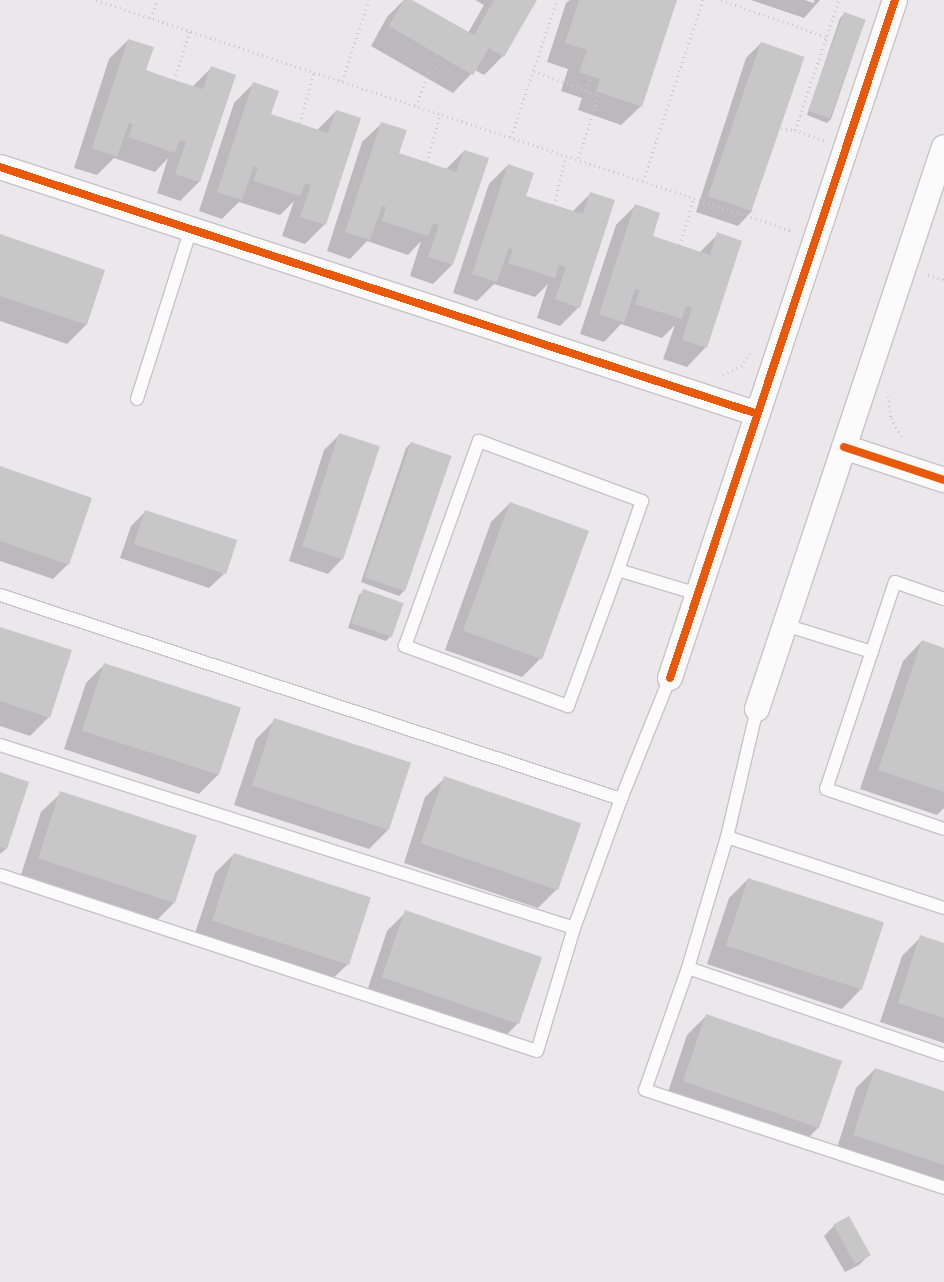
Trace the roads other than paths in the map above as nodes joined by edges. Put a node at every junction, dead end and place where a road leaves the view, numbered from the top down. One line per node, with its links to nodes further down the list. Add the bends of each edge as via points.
1 (895, 0): 6 (street)
2 (944, 147): 7 (street)
3 (0, 167): 4 (street)
4 (191, 229): 5 (lane); 6 (street)
5 (137, 399)
6 (758, 414): 10 (street)
7 (844, 447): 8 (street); 13 (street)
8 (944, 480)
9 (618, 570): 9 (lane, via 642,501 479,441 405,646 568,706); 10 (lane)
10 (698, 594): 15 (street)
11 (0, 595): 18 (lane)
12 (944, 599): 14 (lane, via 895,582)
13 (785, 625): 14 (lane); 16 (street)
14 (872, 652): 19 (lane, via 826,789)
15 (670, 678): 18 (lane)
16 (757, 709): 20 (lane)
17 (0, 745): 23 (lane)
18 (621, 798): 23 (lane)
19 (944, 829)
20 (727, 837): 22 (lane); 24 (lane)
21 (0, 875): 23 (lane, via 537,1051)
22 (944, 908)
23 (574, 928)
24 (688, 968): 25 (lane); 26 (lane, via 645,1090)
25 (944, 1055)
26 (944, 1188)

